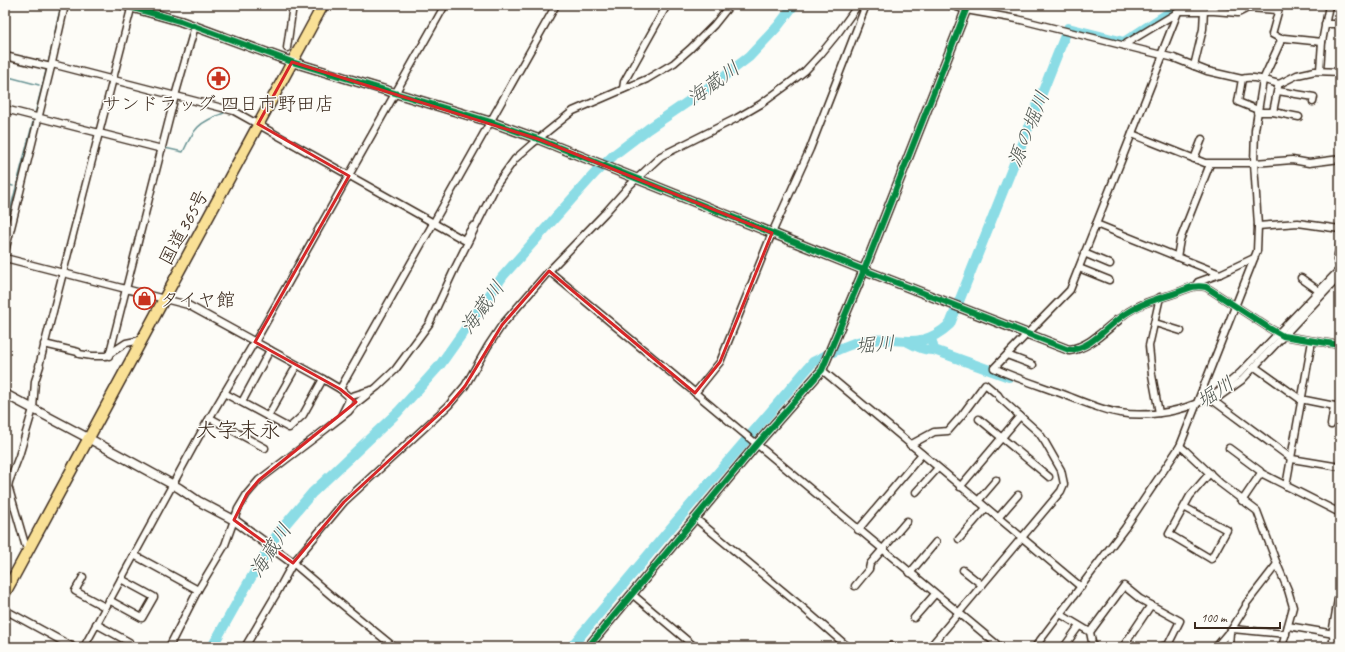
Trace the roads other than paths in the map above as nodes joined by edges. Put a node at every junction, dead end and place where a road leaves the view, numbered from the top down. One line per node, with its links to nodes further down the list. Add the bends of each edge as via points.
1 (65, 5): 30 (street)
2 (293, 5): 26 (street)
3 (323, 5): 29 (highway, 国道365号)
4 (445, 5): 39 (street)
5 (556, 5): 47 (street)
6 (667, 5): 38 (street, via 624,82)
7 (730, 5): 38 (street, via 714,25 674,63 658,74)
8 (858, 5): 59 (street, via 805,71 767,100 737,118 661,156)
9 (866, 5): 65 (street, via 810,148)
10 (950, 5): 15 (street)
11 (1329, 5): 20 (street)
12 (1333, 5): 14 (street)
13 (129, 6): 22 (street); 35 (street)
14 (1340, 6)
15 (968, 7): 25 (street); 76 (street)
16 (1248, 7): 17 (street); 19 (street, via 1238,13)
17 (1279, 8): 23 (street, via 1272,34)
18 (1178, 9): 19 (street); 25 (street); 27 (street)
19 (1204, 10): 31 (street)
20 (1325, 24): 21 (street); 24 (street)
21 (1340, 24)
22 (195, 26): 29 (street); 40 (street)
23 (1281, 39): 24 (street); 36 (street)
24 (1322, 42): 32 (street)
25 (1124, 46): 27 (street)
26 (287, 48)
27 (1162, 55): 31 (street); 50 (street)
28 (5, 56): 30 (street)
29 (292, 62): 39 (street); 48 (highway, 国道365号)
30 (51, 66): 35 (street); 46 (street)
31 (1194, 66): 34 (street)
32 (1320, 70): 33 (street); 37 (street, via 1302,73)
33 (1340, 72)
34 (1242, 79): 36 (street); 43 (street, via 1238,102)
35 (112, 80): 40 (street); 49 (street)
36 (1263, 80): 37 (street); 43 (street)
37 (1278, 87): 41 (street, via 1314,97); 44 (street)
38 (623, 89): 51 (street, via 573,111)
39 (395, 93): 47 (street); 58 (street)
40 (175, 96): 48 (street, via 234,111); 53 (street)
41 (1313, 102)
42 (5, 109): 46 (street)
43 (1257, 111): 44 (street); 56 (street)
44 (1273, 112): 45 (street)
45 (1299, 117)
46 (38, 118): 49 (street); 67 (street)
47 (491, 122): 51 (street); 61 (street)
48 (258, 124): 58 (street); 86 (highway, 国道365号)
49 (98, 134): 53 (street); 77 (street)
50 (1132, 134): 54 (street); 62 (street)
51 (538, 138): 59 (street); 60 (street, via 510,165)
52 (1202, 140): 54 (street)
53 (162, 149): 83 (street)
54 (1194, 159): 57 (street)
55 (1340, 159): 56 (street, via 1309,163 1292,160)
56 (1254, 163): 57 (street); 63 (street)
57 (1210, 164): 69 (street, via 1180,240)
58 (349, 176): 61 (street); 95 (street)
59 (636, 178): 65 (street); 75 (street)
60 (483, 212): 61 (street, via 464,240); 107 (street, via 429,324 395,370)
61 (434, 222): 106 (street)
62 (1096, 224): 68 (street); 69 (street)
63 (1258, 226): 64 (street, via 1298,223); 71 (street, via 1257,251)
64 (1340, 229)
65 (772, 233): 76 (street); 109 (street, via 720,362)
66 (1340, 243): 74 (street, via 1337,260)
67 (5, 252)
68 (1084, 253): 72 (street); 73 (street)
69 (1177, 257): 78 (street)
70 (5, 258): 77 (street)
71 (1254, 258): 78 (street); 87 (street)
72 (1110, 264)
73 (1079, 268): 81 (street); 91 (street, via 1067,294)
74 (1340, 268): 84 (street)
75 (549, 270): 109 (street); 163 (street, via 502,324 465,386 448,406 344,502)
76 (864, 270): 91 (street); 104 (street)
77 (63, 273): 83 (street); 96 (street)
78 (1220, 274): 82 (street, via 1198,282)
79 (1340, 276): 92 (street)
80 (1301, 278): 84 (street)
81 (1109, 280)
82 (1195, 286): 85 (street); 87 (street, via 1206,287)
83 (126, 288): 86 (street); 100 (street)
84 (1320, 291): 92 (street)
85 (1160, 297): 88 (street, via 1132,310); 89 (street)
86 (164, 298): 93 (highway, 国道365号); 95 (street, via 188,305)
87 (1235, 306): 92 (street); 115 (street)
88 (1118, 320): 91 (street, via 1086,346 1075,350)
89 (1155, 323): 90 (street); 118 (street, via 1149,351)
90 (1181, 331)
91 (1028, 334): 99 (street)
92 (1280, 334): 94 (street); 103 (street); 112 (street)
93 (141, 340): 100 (street, via 126,343); 126 (highway, 国道365号)
94 (1312, 341): 97 (street); 113 (street)
95 (255, 342): 98 (street); 108 (street)
96 (44, 344): 100 (street, via 79,354); 117 (street, via 35,381)
97 (1340, 345)
98 (270, 350): 101 (street); 114 (street)
99 (1007, 355): 102 (street); 118 (street, via 994,368 1112,411 1134,415)
100 (109, 356)
101 (297, 365): 105 (street); 119 (street)
102 (1033, 365)
103 (1255, 366): 112 (street, via 1242,380); 113 (street)
104 (822, 370): 127 (street); 128 (street)
105 (323, 379): 106 (street); 119 (street, via 303,415 289,428)
106 (340, 389): 111 (street)
107 (375, 389): 111 (street); 122 (street)
108 (224, 393): 114 (street); 121 (street)
109 (696, 393): 127 (street)
110 (5, 394): 117 (street)
111 (349, 397): 122 (street)
112 (1211, 399): 115 (street); 133 (street)
113 (1302, 400): 116 (street); 133 (street)
114 (242, 402): 119 (street)
115 (1195, 406): 118 (street); 129 (street)
116 (1337, 406): 124 (street)
117 (33, 409): 126 (street); 143 (street)
118 (1159, 413)
119 (268, 416)
120 (1020, 416): 125 (street); 128 (street, via 985,384 948,431 934,432); 157 (street, via 1045,442 1059,466 1064,484 1061,491)
121 (210, 418): 130 (street); 140 (street)
122 (339, 418): 154 (street, via 258,480 246,494)
123 (979, 419): 125 (street)
124 (1331, 425)
125 (1002, 437): 138 (street); 142 (street)
126 (88, 438): 140 (street); 160 (highway, 国道365号)
127 (756, 443): 152 (street); 156 (street)
128 (910, 445): 132 (street)
129 (1180, 446): 136 (street); 171 (street)
130 (265, 448)
131 (1229, 448): 137 (street)
132 (922, 454): 135 (street); 156 (street)
133 (1292, 459): 134 (street); 141 (street)
134 (1340, 467)
135 (938, 468): 142 (street); 144 (street)
136 (1210, 473): 147 (street); 149 (street)
137 (1261, 473): 141 (street); 147 (street)
138 (1048, 477)
139 (996, 480): 146 (street)
140 (172, 485): 154 (street); 162 (street)
141 (1286, 486): 151 (street)
142 (960, 487): 146 (street)
143 (9, 488): 148 (street); 160 (street)
144 (916, 492)
145 (1018, 495): 153 (street)
146 (978, 501): 150 (street)
147 (1242, 501): 164 (street, via 1257,511)
148 (5, 502)
149 (1184, 507): 149 (street, via 1169,534 1212,559 1227,530)
150 (986, 508): 153 (street); 158 (street)
151 (1340, 513)
152 (695, 518): 174 (street); 199 (street)
153 (998, 518): 157 (street)
154 (236, 521): 163 (street); 172 (street, via 226,545)
155 (907, 521): 161 (street)
156 (858, 530): 161 (street)
157 (1021, 537): 169 (street); 171 (street)
158 (959, 539)
159 (936, 542): 166 (street)
160 (28, 550): 173 (highway, 国道365号)
161 (882, 550): 166 (street); 170 (street)
162 (134, 555): 168 (street); 172 (street)
163 (293, 562): 195 (street); 196 (street)
164 (1277, 564): 186 (street, via 1293,607); 187 (street, via 1246,604)
165 (963, 570): 169 (street)
166 (910, 573): 175 (street)
167 (83, 577): 179 (street, via 76,591)
168 (121, 579): 177 (street); 177 (street, via 154,597 142,618)
169 (982, 585): 181 (street)
170 (855, 586)
171 (1081, 587): 182 (street)
172 (198, 590): 194 (street)
173 (5, 593)
174 (632, 594): 197 (street); 198 (street)
175 (935, 594): 181 (street); 183 (street)
176 (1340, 599): 190 (street)
177 (109, 600): 179 (street)
178 (1151, 605): 188 (street, via 1124,586); 205 (street); 206 (street, via 1180,621 1168,645)
179 (105, 607): 184 (street)
180 (5, 610): 192 (street)
181 (958, 612): 200 (street); 201 (street)
182 (1060, 614): 185 (street); 202 (street)
183 (914, 618)
184 (96, 624): 191 (street); 193 (street)
185 (1079, 626): 188 (street); 203 (street)
186 (1288, 626): 189 (street); 190 (street)
187 (1231, 630): 189 (street); 207 (street); 208 (street)
188 (1090, 632): 204 (street)
189 (1286, 634): 209 (street)
190 (1335, 635): 210 (street)
191 (129, 642)
192 (72, 647)
193 (84, 647)
194 (169, 647)
195 (245, 647)
196 (394, 647)
197 (588, 647)
198 (695, 647)
199 (848, 647)
200 (930, 647)
201 (1000, 647)
202 (1035, 647)
203 (1064, 647)
204 (1093, 647)
205 (1123, 647)
206 (1159, 647)
207 (1216, 647)
208 (1229, 647)
209 (1282, 647)
210 (1332, 647)

